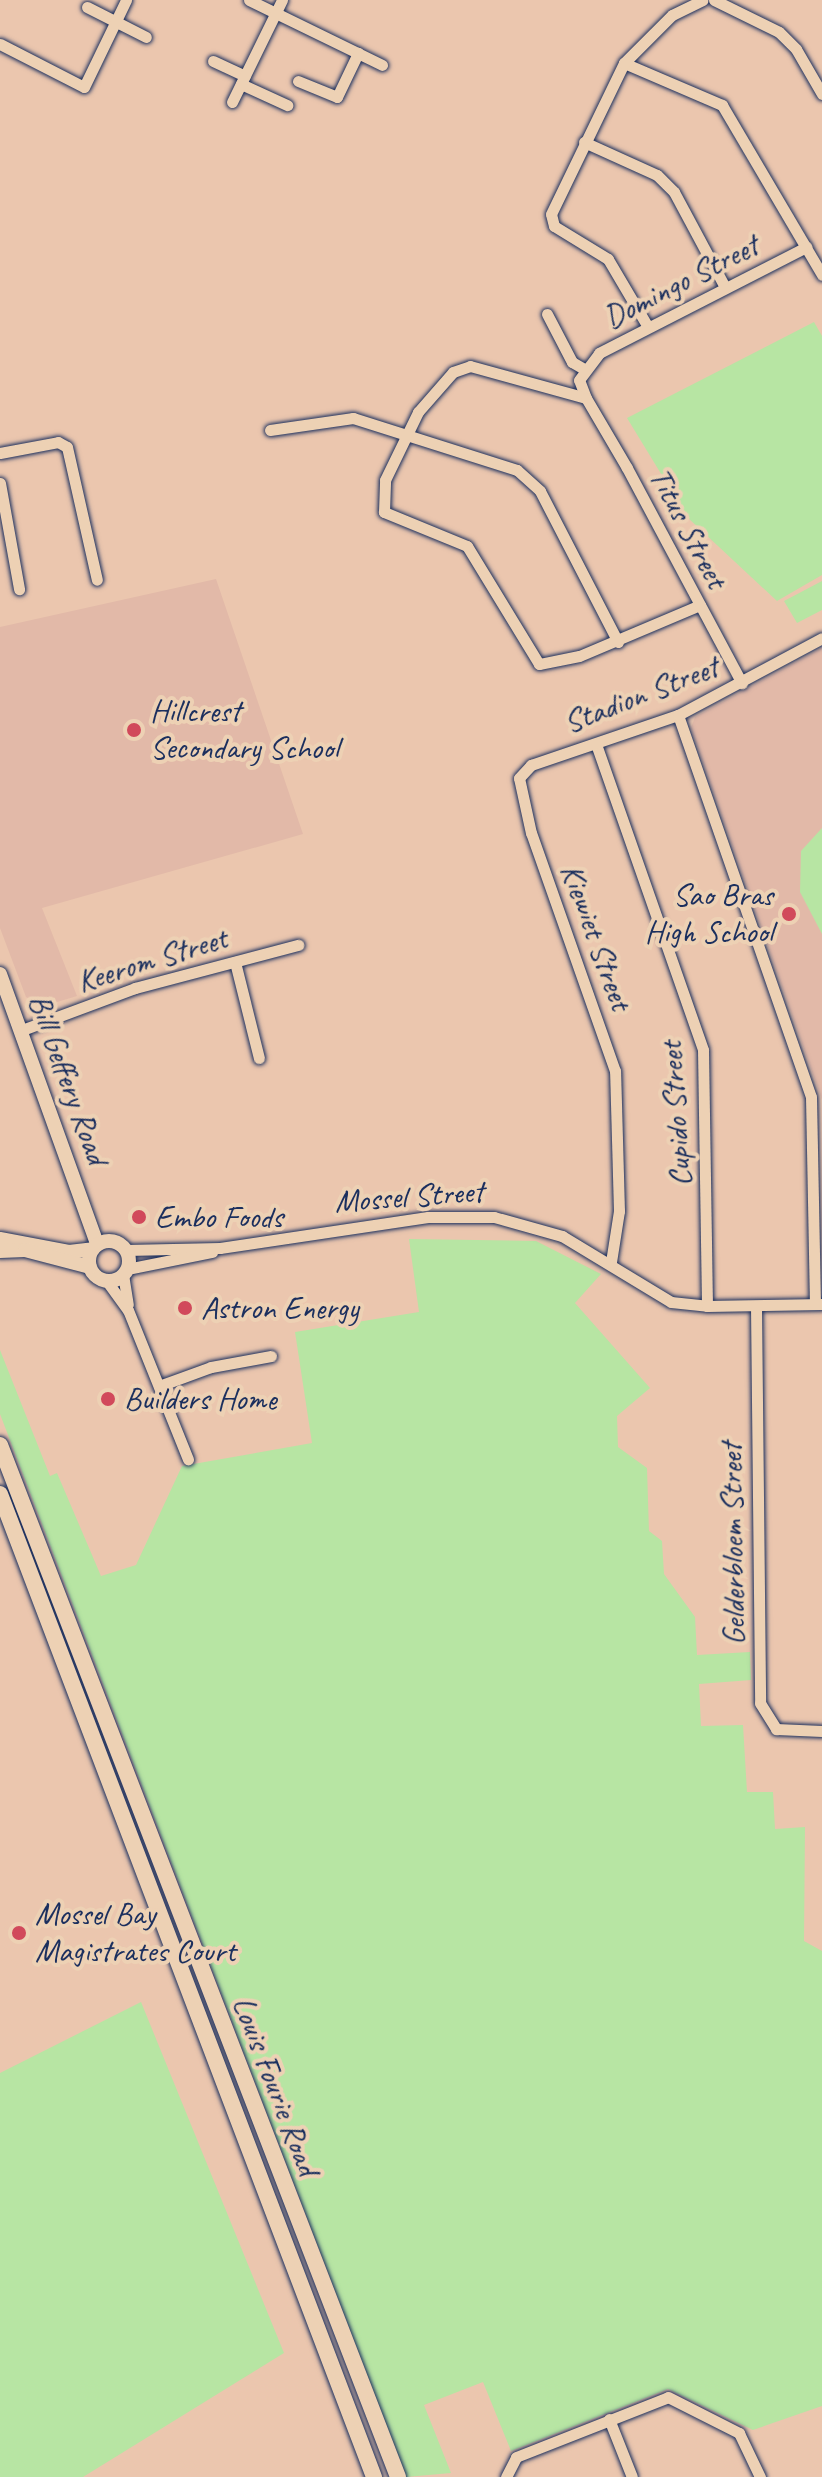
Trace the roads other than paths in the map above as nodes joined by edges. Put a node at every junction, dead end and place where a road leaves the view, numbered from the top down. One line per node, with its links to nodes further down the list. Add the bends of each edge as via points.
1 (126, 0): 8 (street)
2 (249, 0): 7 (street)
3 (282, 0): 7 (street)
4 (703, 0): 13 (street, via 672,15)
5 (714, 0): 17 (street, via 779,32 796,49)
6 (87, 7): 8 (street)
7 (276, 13): 11 (street); 15 (street)
8 (116, 21): 9 (street); 10 (street, via 84,87)
9 (146, 37)
10 (0, 44)
11 (358, 53): 14 (street); 16 (street, via 337,97)
12 (213, 61): 15 (street)
13 (624, 63): 20 (street); 21 (street, via 722,105)
14 (382, 65)
15 (243, 80): 18 (street); 19 (street)
16 (298, 81)
17 (822, 94)
18 (232, 102)
19 (287, 105)
20 (584, 142): 23 (street, via 644,167 666,183); 25 (street, via 557,198 552,224 608,259)
21 (806, 247): 22 (street); 23 (street, Domingo Street)
22 (822, 275)
23 (725, 287): 25 (street, Domingo Street)
24 (547, 314): 26 (street, via 572,362)
25 (648, 327): 26 (street, Domingo Street, via 599,353)
26 (584, 369): 27 (street, Titus Street, via 579,380)
27 (586, 398): 29 (street, via 483,367 460,368); 34 (street, Titus Street)
28 (270, 430): 29 (street, via 338,416)
29 (406, 432): 36 (street, via 528,477); 36 (street, via 381,493 384,512 467,546 539,664 556,664)
30 (0, 453): 32 (street, via 58,442 67,447)
31 (0, 483): 33 (street)
32 (97, 580)
33 (19, 589)
34 (700, 605): 36 (street); 37 (street, Titus Street)
35 (822, 638): 37 (street, Stadion Street)
36 (618, 642)
37 (742, 683): 38 (street, Stadion Street)
38 (678, 715): 39 (street, Stadion Street); 55 (street, via 811,1097)
39 (596, 744): 40 (street, Stadion Street, via 531,765); 56 (street, Cupido Street, via 703,1050)
40 (520, 775): 51 (street, Kiewiet Street, via 521,800 615,1071 619,1211)
41 (298, 945): 42 (street, Keerom Street)
42 (235, 962): 44 (street, Keerom Street, via 135,988); 45 (street)
43 (0, 974): 44 (street, Bill Geffery Road)
44 (22, 1030): 47 (street, Bill Geffery Road)
45 (259, 1058)
46 (0, 1239): 47 (street, via 69,1252)
47 (99, 1245): 49 (street); 52 (street)
48 (220, 1248): 49 (street); 51 (street, Mossel Street, via 428,1217 494,1217 562,1236); 53 (street)
49 (126, 1250): 53 (street)
50 (0, 1251): 52 (street, via 25,1250)
51 (611, 1262): 56 (street, Mossel Street, via 671,1302)
52 (90, 1267): 54 (street)
53 (125, 1272): 54 (street); 58 (street)
54 (106, 1280): 58 (street)
55 (819, 1304): 57 (street, Mossel Street)
56 (707, 1306): 57 (street, Mossel Street)
57 (756, 1306): 64 (street, Gelderbloem Street, via 760,1703 776,1729)
58 (128, 1310): 60 (street)
59 (271, 1356): 60 (street, via 211,1367)
60 (159, 1386): 62 (street)
61 (0, 1445): 67 (main road, Louis Fourie Road)
62 (188, 1459)
63 (0, 1494): 66 (main road, Louis Fourie Road)
64 (822, 1731)
65 (609, 2419): 68 (street, via 510,2464); 69 (street); 70 (street, via 674,2398 739,2433)
66 (374, 2477)
67 (398, 2477)
68 (506, 2477)
69 (632, 2477)
70 (760, 2477)

